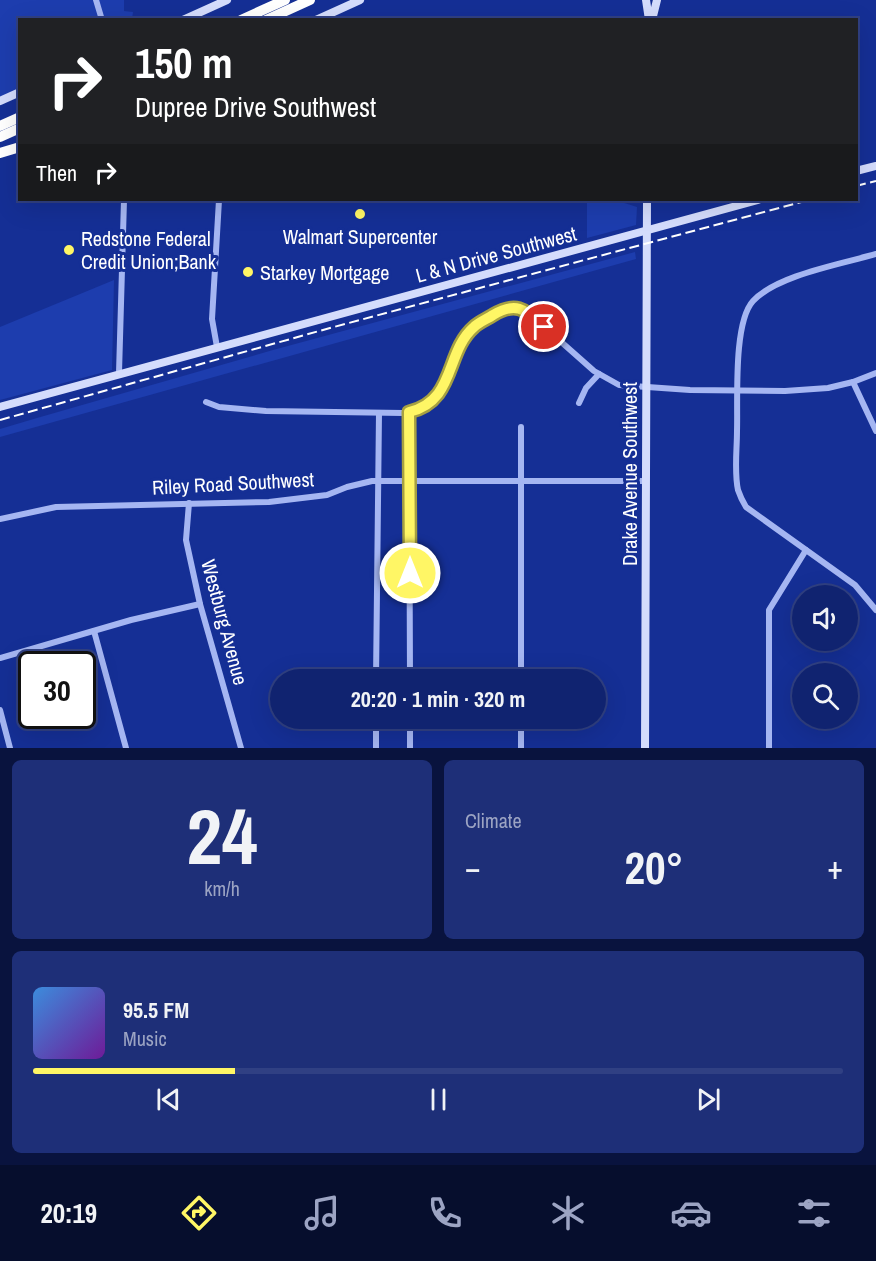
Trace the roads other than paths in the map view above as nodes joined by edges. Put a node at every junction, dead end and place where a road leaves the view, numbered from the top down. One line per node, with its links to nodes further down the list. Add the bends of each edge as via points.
1 (96, 0): 8 (street)
2 (227, 0): 9 (street)
3 (285, 0): 10 (highway)
4 (310, 0): 11 (highway)
5 (360, 0): 12 (street)
6 (646, 0): 13 (street)
7 (657, 0): 14 (street)
8 (101, 18)
9 (187, 18)
10 (245, 18)
11 (270, 18)
12 (320, 18)
13 (650, 18)
14 (651, 18)
15 (18, 93): 16 (street)
16 (0, 101)
17 (18, 118): 18 (highway)
18 (0, 126)
19 (18, 129): 20 (highway)
20 (0, 137)
21 (18, 149): 23 (highway)
22 (18, 150): 24 (street)
23 (0, 153)
24 (0, 159)
25 (876, 166): 26 (street)
26 (858, 170)
27 (124, 201): 34 (street)
28 (219, 201): 33 (street, via 212,319)
29 (647, 201): 31 (street, Drake Avenue Southwest)
30 (754, 201): 31 (street, L & N Drive Southwest)
31 (646, 230): 33 (street, L & N Drive Southwest); 38 (street, Drake Avenue Southwest)
32 (876, 254): 39 (street, via 800,275 772,286 752,302 744,320)
33 (217, 347): 34 (street, L & N Drive Southwest)
34 (119, 373): 42 (street, L & N Drive Southwest)
35 (876, 373): 37 (street)
36 (599, 374): 38 (street, via 619,385); 41 (street, via 586,387); 43 (street, via 524,309 505,308 473,328 459,348 450,376 436,398)
37 (853, 382): 39 (street, via 785,391); 46 (street)
38 (646, 387): 39 (street); 49 (street, Drake Avenue Southwest)
39 (738, 390): 53 (street, via 738,490 746,507)
40 (207, 402): 44 (street, via 266,411)
41 (579, 403)
42 (0, 407)
43 (409, 412): 44 (street); 47 (street)
44 (379, 413): 48 (street)
45 (521, 427): 50 (street)
46 (876, 431)
47 (410, 480): 48 (street, Riley Road Southwest); 50 (street, Riley Road Southwest); 59 (street)
48 (378, 481): 51 (street, Riley Road Southwest, via 299,499); 58 (street)
49 (646, 481): 50 (street, Riley Road Southwest); 71 (street, Drake Avenue Southwest)
50 (521, 482): 60 (street)
51 (189, 503): 52 (street, Riley Road Southwest, via 56,507); 54 (street, Westburg Avenue, via 186,540)
52 (0, 519)
53 (806, 550): 55 (street, via 855,585); 72 (street, via 769,610)
54 (200, 604): 56 (street); 67 (street, Westburg Avenue)
55 (876, 610)
56 (94, 631): 57 (street); 66 (street)
57 (0, 658)
58 (376, 669)
59 (410, 669)
60 (521, 669)
61 (0, 710): 65 (street)
62 (376, 729): 68 (street)
63 (410, 729): 69 (street)
64 (521, 729): 70 (street)
65 (10, 748)
66 (126, 748)
67 (241, 748)
68 (376, 748)
69 (410, 748)
70 (521, 748)
71 (645, 748)
72 (769, 748)

